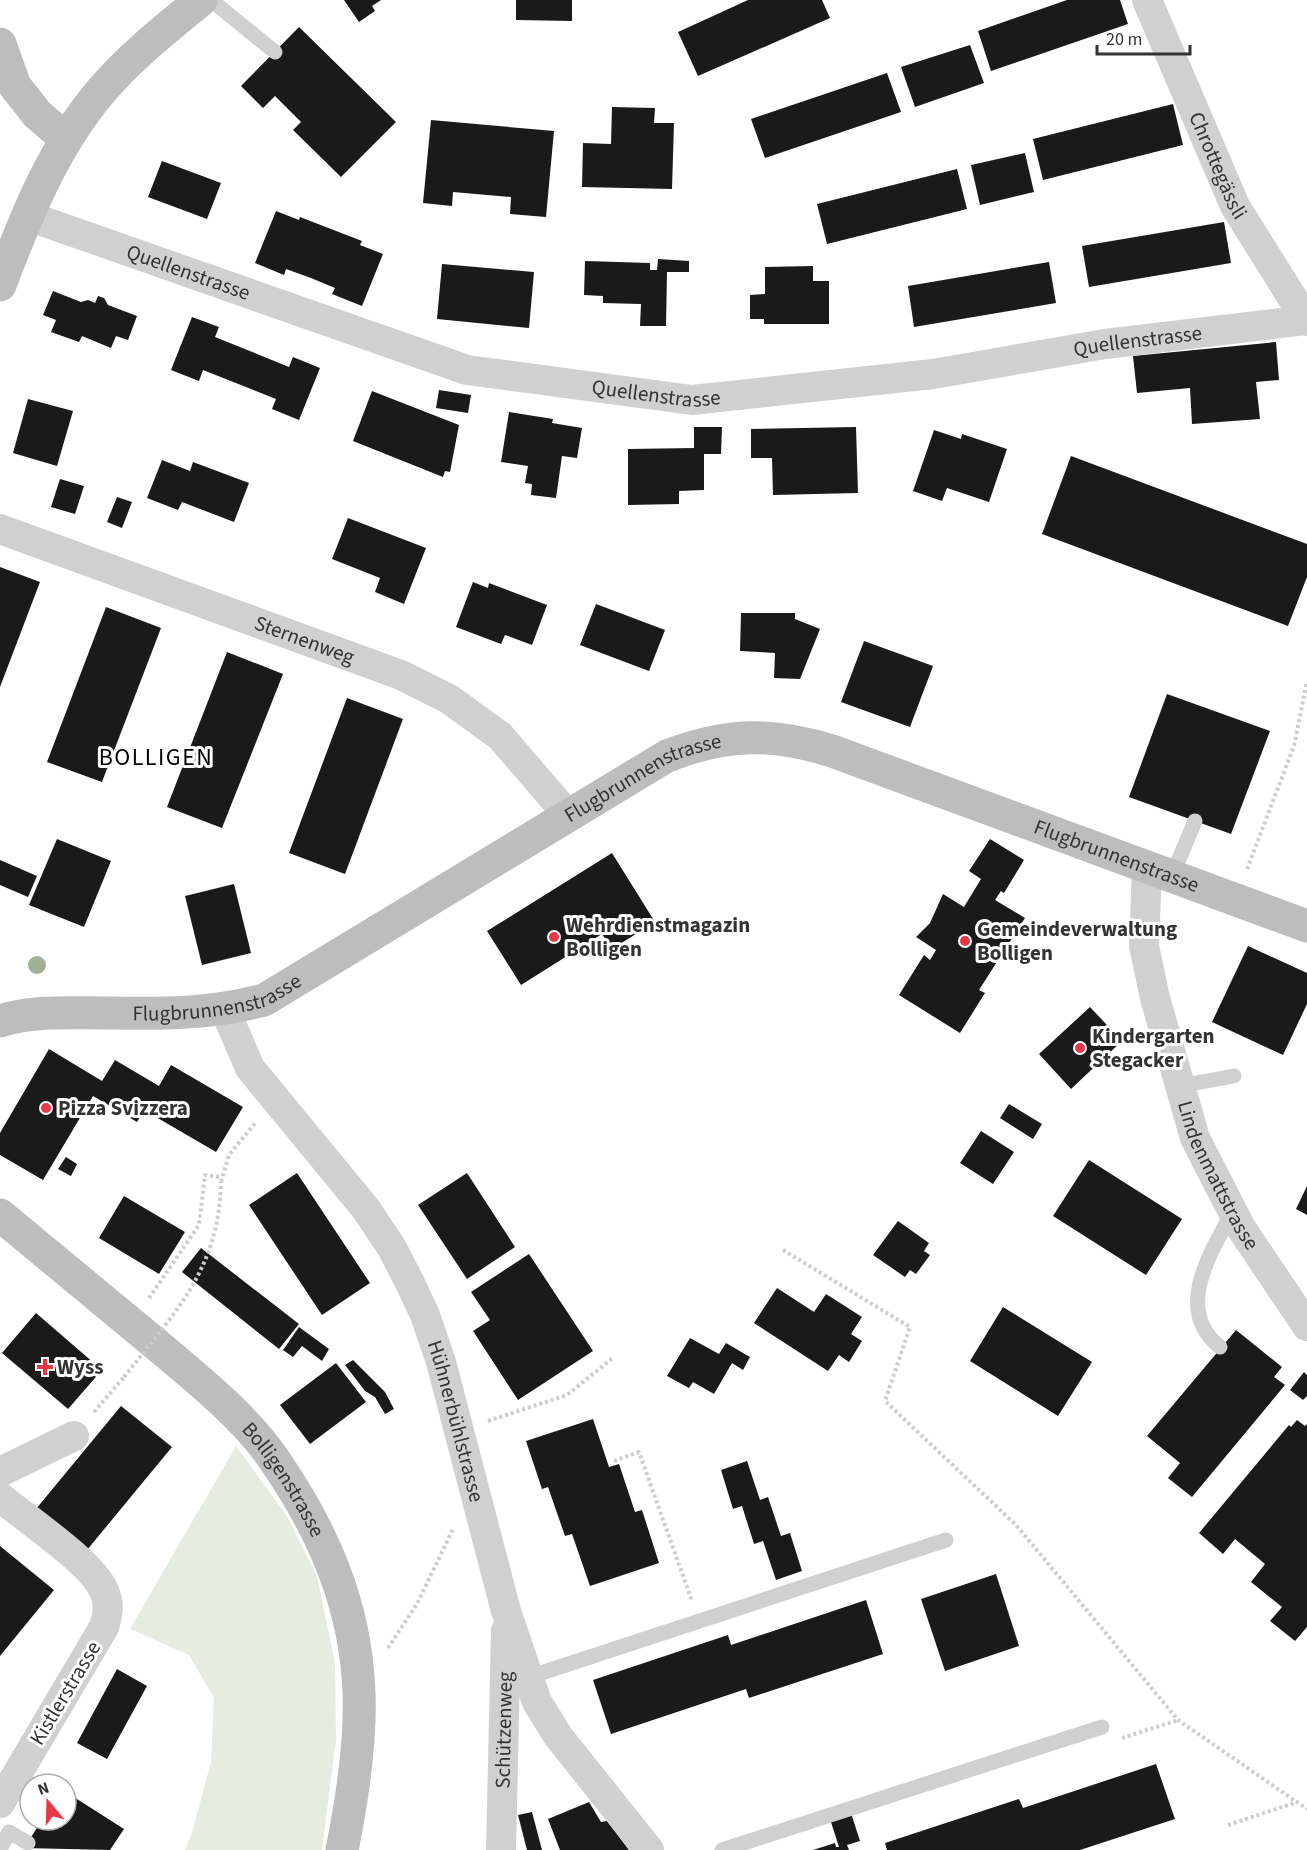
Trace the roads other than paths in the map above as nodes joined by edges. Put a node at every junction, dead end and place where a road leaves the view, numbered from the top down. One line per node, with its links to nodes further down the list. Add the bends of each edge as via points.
1 (201, 0): 6 (street, via 118,73)
2 (211, 0): 5 (lane)
3 (1147, 0): 9 (street, Chrottegässli, via 1235,206)
4 (0, 44): 6 (street, via 15,86 37,114)
5 (274, 52)
6 (66, 139): 7 (street)
7 (28, 216): 8 (street); 9 (street, Quellenstrasse, via 467,369 692,400 933,374 977,357)
8 (0, 285)
9 (1307, 321)
10 (0, 529): 11 (street, Sternenweg, via 428,687 500,736)
11 (568, 815): 13 (street, Flugbrunnenstrasse, via 667,756 693,746 733,738 779,737 832,751); 15 (street, Flugbrunnenstrasse, via 287,988)
12 (1195, 820): 13 (lane)
13 (1160, 872): 14 (street, Flugbrunnenstrasse); 18 (street, Lindenmattstrasse, via 1144,946)
14 (1307, 926)
15 (225, 1010): 16 (street, Flugbrunnenstrasse, via 156,1014 63,1012); 27 (street, Hühnerbühlstrasse, via 250,1068 366,1209 392,1248 425,1315)
16 (0, 1020)
17 (1234, 1076): 18 (lane)
18 (1180, 1086): 19 (street, Lindenmattstrasse, via 1195,1138)
19 (1233, 1212): 21 (street, Lindenmattstrasse); 22 (lane, via 1202,1269 1197,1316)
20 (0, 1215): 33 (street, Bolligenstrasse, via 212,1392 272,1457 325,1544 345,1599 359,1691)
21 (1307, 1326)
22 (1220, 1347)
23 (74, 1436): 24 (street)
24 (0, 1472)
25 (7, 1503): 30 (street, Kistlerstrasse, via 98,1579 109,1607 104,1628)
26 (946, 1540): 28 (lane)
27 (506, 1611): 28 (street, Hühnerbühlstrasse); 34 (street, Schützenweg)
28 (529, 1677): 35 (street, Hühnerbühlstrasse, via 537,1701 558,1736)
29 (1101, 1727): 36 (lane)
30 (0, 1803)
31 (28, 1843): 32 (lane, via 9,1832)
32 (0, 1849)
33 (342, 1850)
34 (501, 1850)
35 (649, 1850)
36 (722, 1850)

